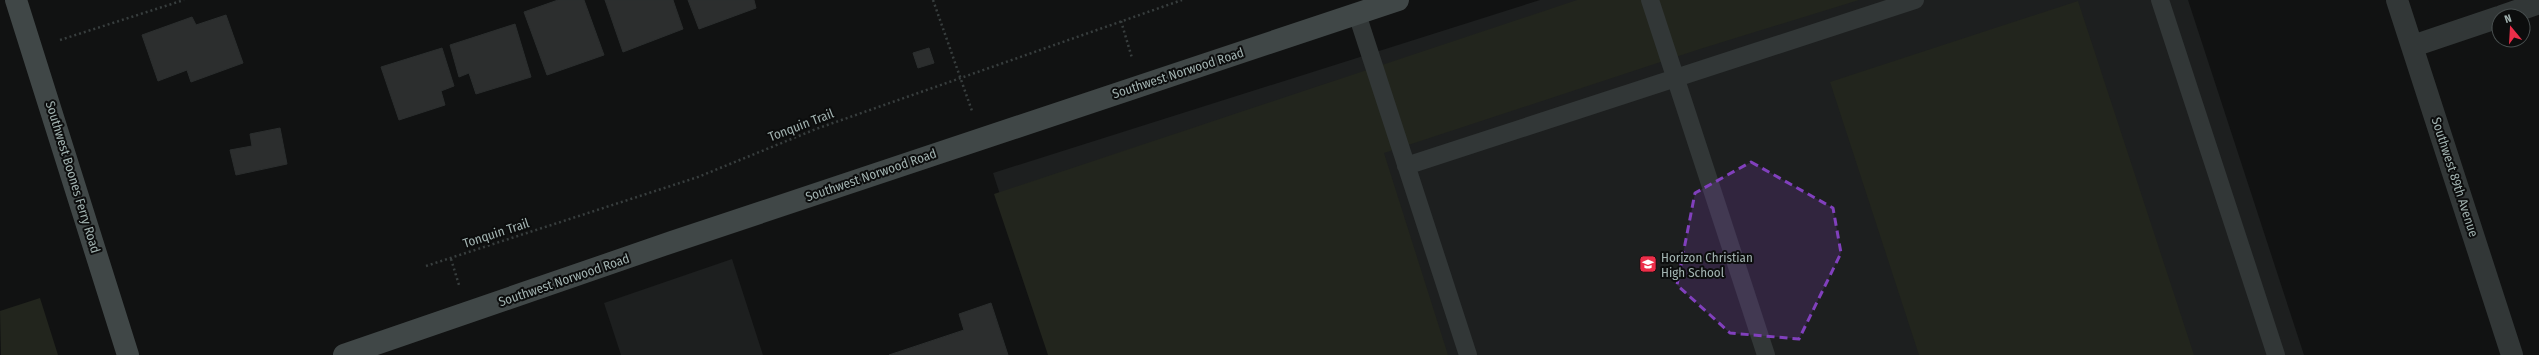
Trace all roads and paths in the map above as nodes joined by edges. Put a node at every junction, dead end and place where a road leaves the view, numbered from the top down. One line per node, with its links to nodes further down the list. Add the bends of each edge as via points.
1 (16, 0): 16 (street, Southwest Boones Ferry Road)
2 (184, 0): 16 (path)
3 (934, 0): 18 (path)
4 (1182, 0): 14 (path, Tonquin Trail)
5 (1398, 0): 12 (street, Southwest Norwood Road)
6 (1650, 0): 17 (lane)
7 (1915, 0): 17 (lane)
8 (2160, 0): 27 (lane)
9 (2397, 0): 15 (street, Southwest 89th Avenue)
10 (2539, 3): 11 (street)
11 (2524, 8)
12 (1357, 14): 19 (street, Southwest Norwood Road); 21 (lane)
13 (2491, 19): 15 (street)
14 (1121, 21): 18 (path, Tonquin Trail); 19 (path)
15 (2413, 46): 28 (street, Southwest 89th Avenue)
16 (33, 48): 23 (street, Southwest Boones Ferry Road)
17 (1676, 78): 21 (lane); 26 (lane)
18 (960, 79): 20 (path); 22 (path, Tonquin Trail, via 816,129 684,182)
19 (1141, 85): 20 (street, Southwest Norwood Road)
20 (981, 138): 24 (street, Southwest Norwood Road)
21 (1406, 166): 25 (lane)
22 (426, 266)
23 (128, 355)
24 (344, 355)
25 (1468, 355)
26 (1766, 355)
27 (2276, 355)
28 (2512, 355)

